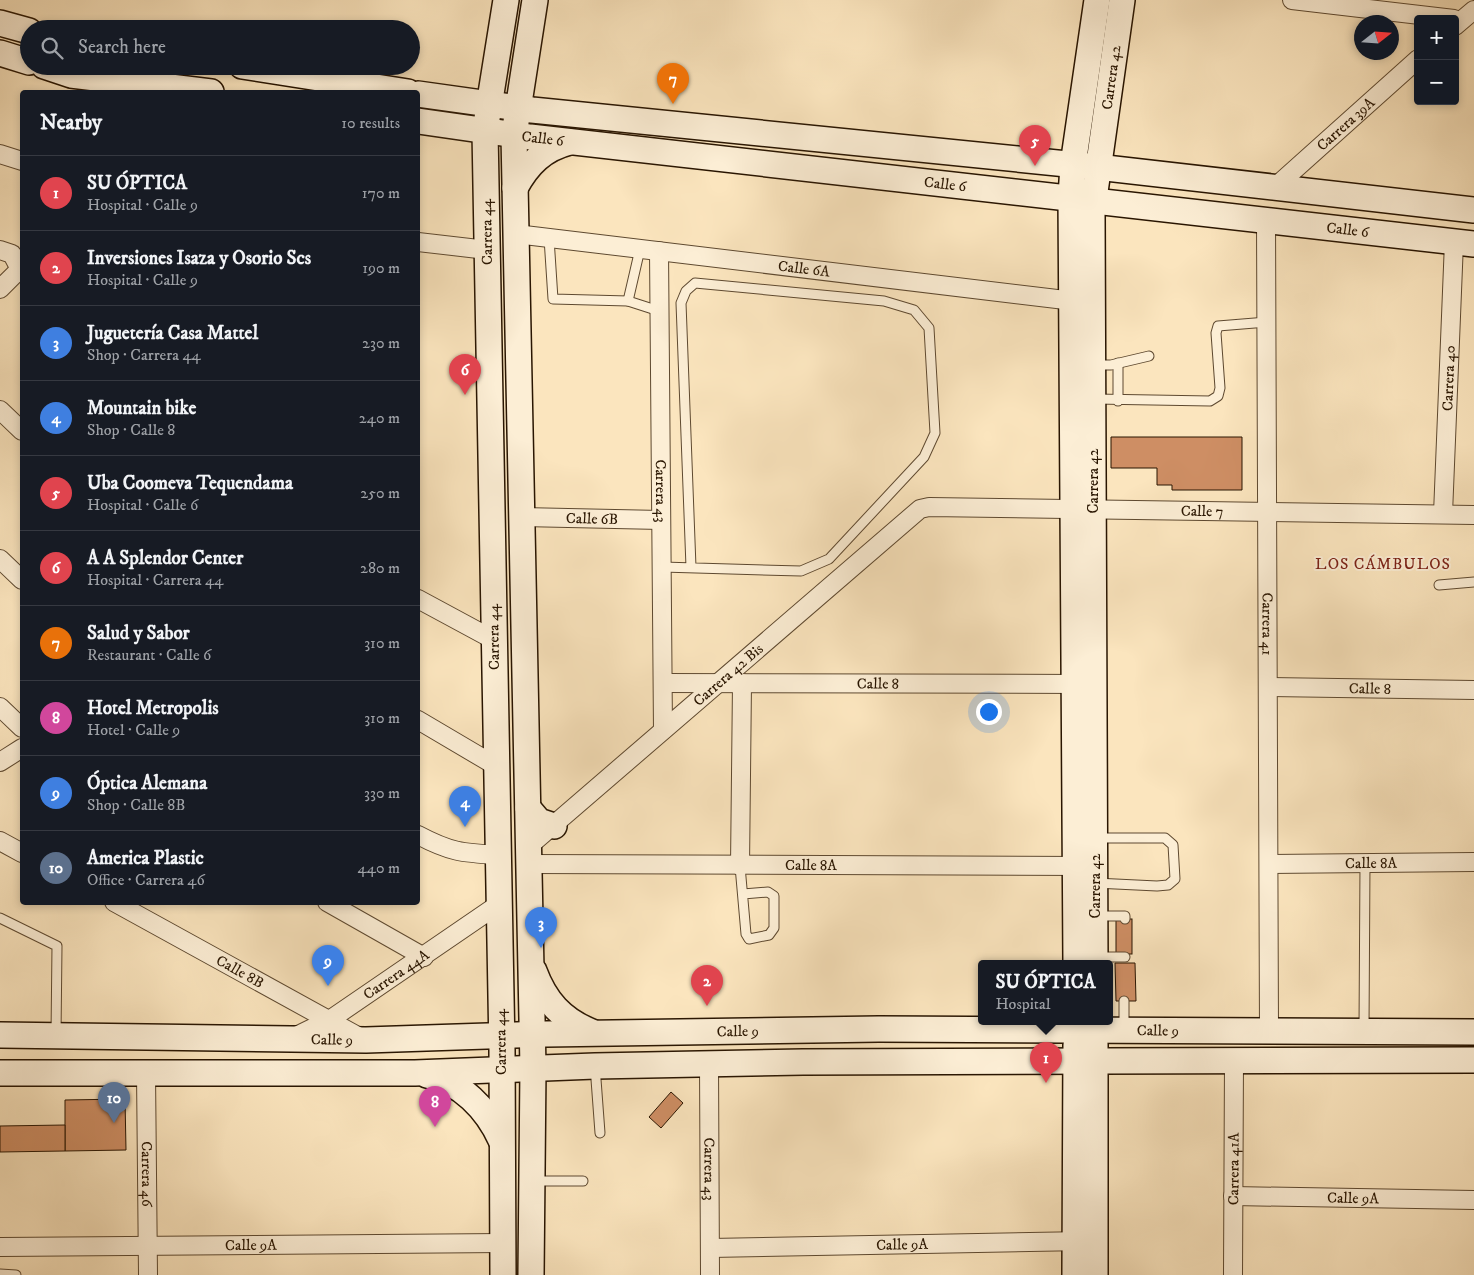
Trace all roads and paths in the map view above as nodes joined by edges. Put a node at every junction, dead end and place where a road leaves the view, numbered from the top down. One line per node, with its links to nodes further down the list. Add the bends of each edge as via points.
1 (506, 0): 12 (main road, Carrera 44)
2 (535, 0): 20 (main road, Carrera 44)
3 (1097, 0): 27 (main road, Carrera 42)
4 (1122, 0): 27 (main road, Carrera 42)
5 (1294, 0): 6 (street)
6 (1460, 19)
7 (0, 23): 8 (main road)
8 (20, 29)
9 (0, 53): 10 (main road)
10 (20, 59)
11 (1417, 60): 30 (street, Carrera 39A)
12 (496, 67): 18 (main road, via 475,85); 19 (main road, Carrera 44)
13 (100, 75): 15 (main road)
14 (299, 75): 16 (main road)
15 (197, 90)
16 (395, 90)
17 (420, 94): 18 (main road, Calle 6)
18 (444, 98): 19 (main road, Calle 6)
19 (488, 104): 20 (main road, Calle 6); 22 (main road, Carrera 44)
20 (518, 107): 23 (main road, Carrera 44); 27 (main road, Calle 6)
21 (420, 123): 22 (main road, Calle 6)
22 (485, 131): 23 (main road, Calle 6); 41 (main road, Carrera 44)
23 (514, 135): 24 (main road, Calle 6); 29 (main road, Carrera 44)
24 (572, 141): 29 (main road, via 546,151 536,159); 32 (main road, Calle 6)
25 (0, 154): 26 (street)
26 (20, 160)
27 (1085, 166): 28 (main road, Calle 6); 32 (main road, Carrera 42)
28 (1221, 181): 30 (main road, Calle 6); 34 (main road)
29 (515, 188): 35 (main road, Carrera 44)
30 (1274, 188): 31 (main road, Calle 6)
31 (1348, 196): 33 (main road, Calle 6); 34 (main road)
32 (1082, 198): 34 (main road, Calle 6); 47 (main road, Carrera 42)
33 (1474, 210)
34 (1274, 220): 38 (main road, Calle 6); 49 (street, Carrera 41)
35 (516, 234): 36 (street, Calle 6A); 63 (main road, Carrera 44)
36 (549, 238): 39 (street, Calle 6A); 46 (lane, via 553,299)
37 (420, 242): 41 (street)
38 (1464, 243): 61 (street, Carrera 40)
39 (640, 249): 42 (street, Calle 6A); 46 (lane)
40 (0, 250): 43 (street, via 12,254)
41 (487, 250): 57 (main road, Carrera 44)
42 (659, 251): 47 (street, Calle 6A); 48 (street, Carrera 43)
43 (20, 270)
44 (20, 273): 45 (street)
45 (0, 288)
46 (628, 301): 48 (lane)
47 (1083, 303): 52 (main road, Carrera 42); 59 (main road, Carrera 42)
48 (659, 312): 64 (street, Carrera 43)
49 (1267, 322): 54 (lane, via 1218,326 1220,388 1218,396 1210,402); 60 (street, Carrera 41)
50 (1148, 356): 51 (lane)
51 (1118, 363): 52 (lane); 54 (lane)
52 (1092, 366): 53 (main road, Carrera 42)
53 (1092, 399): 54 (lane); 59 (main road, Carrera 42)
54 (1118, 401)
55 (0, 410): 56 (street)
56 (20, 429)
57 (491, 453): 63 (main road, via 498,460 498,498 508,511); 72 (main road, Carrera 44)
58 (929, 507): 59 (street, Calle 7); 74 (street, Carrera 42 Bis, via 920,509)
59 (1084, 510): 60 (street, Calle 7); 77 (main road, Carrera 42)
60 (1267, 512): 61 (street, Calle 7); 78 (street, Carrera 41)
61 (1443, 514): 62 (street, Calle 7)
62 (1474, 515)
63 (522, 517): 64 (street, Calle 6B); 76 (main road, Carrera 44)
64 (661, 520): 66 (street, Carrera 43)
65 (0, 559): 68 (street)
66 (662, 566): 67 (lane); 73 (street, Carrera 43)
67 (691, 567): 67 (lane, via 801,572 829,559 924,457 935,433 929,328 914,310 884,301 695,283 686,290 681,303)
68 (20, 578)
69 (1474, 582): 70 (lane)
70 (1439, 585)
71 (420, 600): 72 (street)
72 (494, 640): 81 (main road, Carrera 44)
73 (663, 683): 74 (street, Calle 8); 84 (street, Carrera 43)
74 (721, 683): 75 (street, Calle 8); 84 (street, Carrera 42 Bis)
75 (742, 683): 77 (street, Calle 8); 99 (street)
76 (525, 684): 81 (main road); 88 (main road, Carrera 44)
77 (1084, 684): 91 (main road, Carrera 42); 100 (main road, Carrera 42)
78 (1268, 687): 79 (street, Calle 8); 98 (street, Carrera 41)
79 (1474, 690)
80 (0, 707): 83 (street)
81 (495, 717): 87 (main road, Carrera 44)
82 (420, 721): 87 (street)
83 (20, 726)
84 (664, 730): 89 (street, Carrera 42 Bis)
85 (20, 749): 86 (street)
86 (0, 762)
87 (496, 766): 94 (main road, Carrera 44)
88 (528, 808): 89 (main road, via 539,821); 95 (main road, Carrera 44)
89 (554, 826): 95 (street, Carrera 42 Bis)
90 (420, 836): 94 (street, via 462,853)
91 (1094, 838): 100 (main road, Carrera 42); 100 (lane, via 1165,838 1173,845 1175,879 1168,885 1157,886)
92 (0, 841): 93 (street)
93 (20, 852)
94 (498, 856): 102 (main road, Carrera 44)
95 (529, 856): 99 (street, Calle 8A); 108 (main road, Carrera 44)
96 (1474, 862): 97 (street, Calle 8A)
97 (1365, 863): 98 (street, Calle 8A); 120 (lane)
98 (1269, 864): 118 (street, Carrera 41)
99 (740, 866): 100 (street, Calle 8A); 101 (lane)
100 (1088, 872): 105 (main road, Carrera 42); 111 (main road, Carrera 42)
101 (743, 894): 101 (lane, via 749,939 769,936 774,928 774,896 768,892)
102 (499, 904): 109 (street, Carrera 44A); 127 (main road, Carrera 44)
103 (120, 905): 115 (street, Calle 8B)
104 (332, 905): 109 (street)
105 (1095, 916): 107 (lane, via 1124,916); 112 (main road, Carrera 42)
106 (0, 918): 126 (lane, via 57,946)
107 (1125, 919)
108 (531, 953): 123 (main road, via 541,988 550,1004 564,1017); 124 (main road, Carrera 44)
109 (424, 957): 115 (street, Carrera 44A)
110 (1125, 958): 113 (lane)
111 (1089, 960)
112 (1089, 960)
113 (1107, 960)
114 (1124, 1001): 121 (lane)
115 (331, 1019): 128 (street, Carrera 44A); 129 (street, Calle 8B)
116 (1086, 1026): 117 (main road, Calle 9); 121 (main road, Calle 9); 134 (main road)
117 (879, 1029): 119 (main road, Calle 9); 133 (main road)
118 (1269, 1029): 120 (main road, Calle 9); 121 (main road, Calle 9)
119 (850, 1030): 123 (main road, Calle 9); 132 (main road)
120 (1364, 1030): 122 (main road, Calle 9)
121 (1124, 1031)
122 (1474, 1032)
123 (596, 1033): 124 (main road, Calle 9)
124 (532, 1034): 127 (main road, Calle 9); 137 (main road, Carrera 44)
125 (0, 1035): 126 (main road, Calle 9)
126 (56, 1035): 128 (main road, Calle 9)
127 (501, 1036): 129 (main road, Calle 9); 138 (main road, Carrera 44)
128 (289, 1039): 129 (main road, Calle 9)
129 (366, 1040)
130 (1474, 1060): 131 (main road, Calle 9)
131 (1234, 1061): 134 (main road, Calle 9); 146 (street, Carrera 41A)
132 (802, 1062): 133 (main road, Calle 9); 135 (main road, Calle 9)
133 (929, 1062): 134 (main road, Calle 9)
134 (1085, 1062): 148 (main road)
135 (709, 1064): 136 (main road, Calle 9); 152 (street, Carrera 43)
136 (595, 1066): 137 (main road, Calle 9); 142 (lane)
137 (533, 1068): 138 (main road, Calle 9); 145 (main road, Carrera 44)
138 (502, 1069): 141 (main road, Calle 9); 143 (main road, Carrera 44)
139 (0, 1073): 140 (main road, Calle 9)
140 (146, 1073): 141 (main road, Calle 9); 150 (street, Carrera 46)
141 (414, 1073): 143 (main road, via 452,1084 470,1097 483,1109)
142 (600, 1133)
143 (502, 1143): 149 (main road, Carrera 44)
144 (583, 1181): 145 (lane)
145 (532, 1182): 157 (main road, Carrera 44)
146 (1233, 1196): 147 (street, Calle 9A); 161 (street, Carrera 41A)
147 (1474, 1200)
148 (1085, 1240): 152 (street, Calle 9A); 159 (main road); 160 (main road)
149 (503, 1243): 150 (street, Calle 9A); 156 (main road, Carrera 44)
150 (148, 1245): 151 (street, Calle 9A); 155 (street, Carrera 46)
151 (0, 1247)
152 (710, 1248): 158 (street, Carrera 43)
153 (0, 1274): 154 (lane)
154 (16, 1275)
155 (148, 1275)
156 (503, 1275)
157 (531, 1275)
158 (710, 1275)
159 (1075, 1275)
160 (1096, 1275)
161 (1233, 1275)

